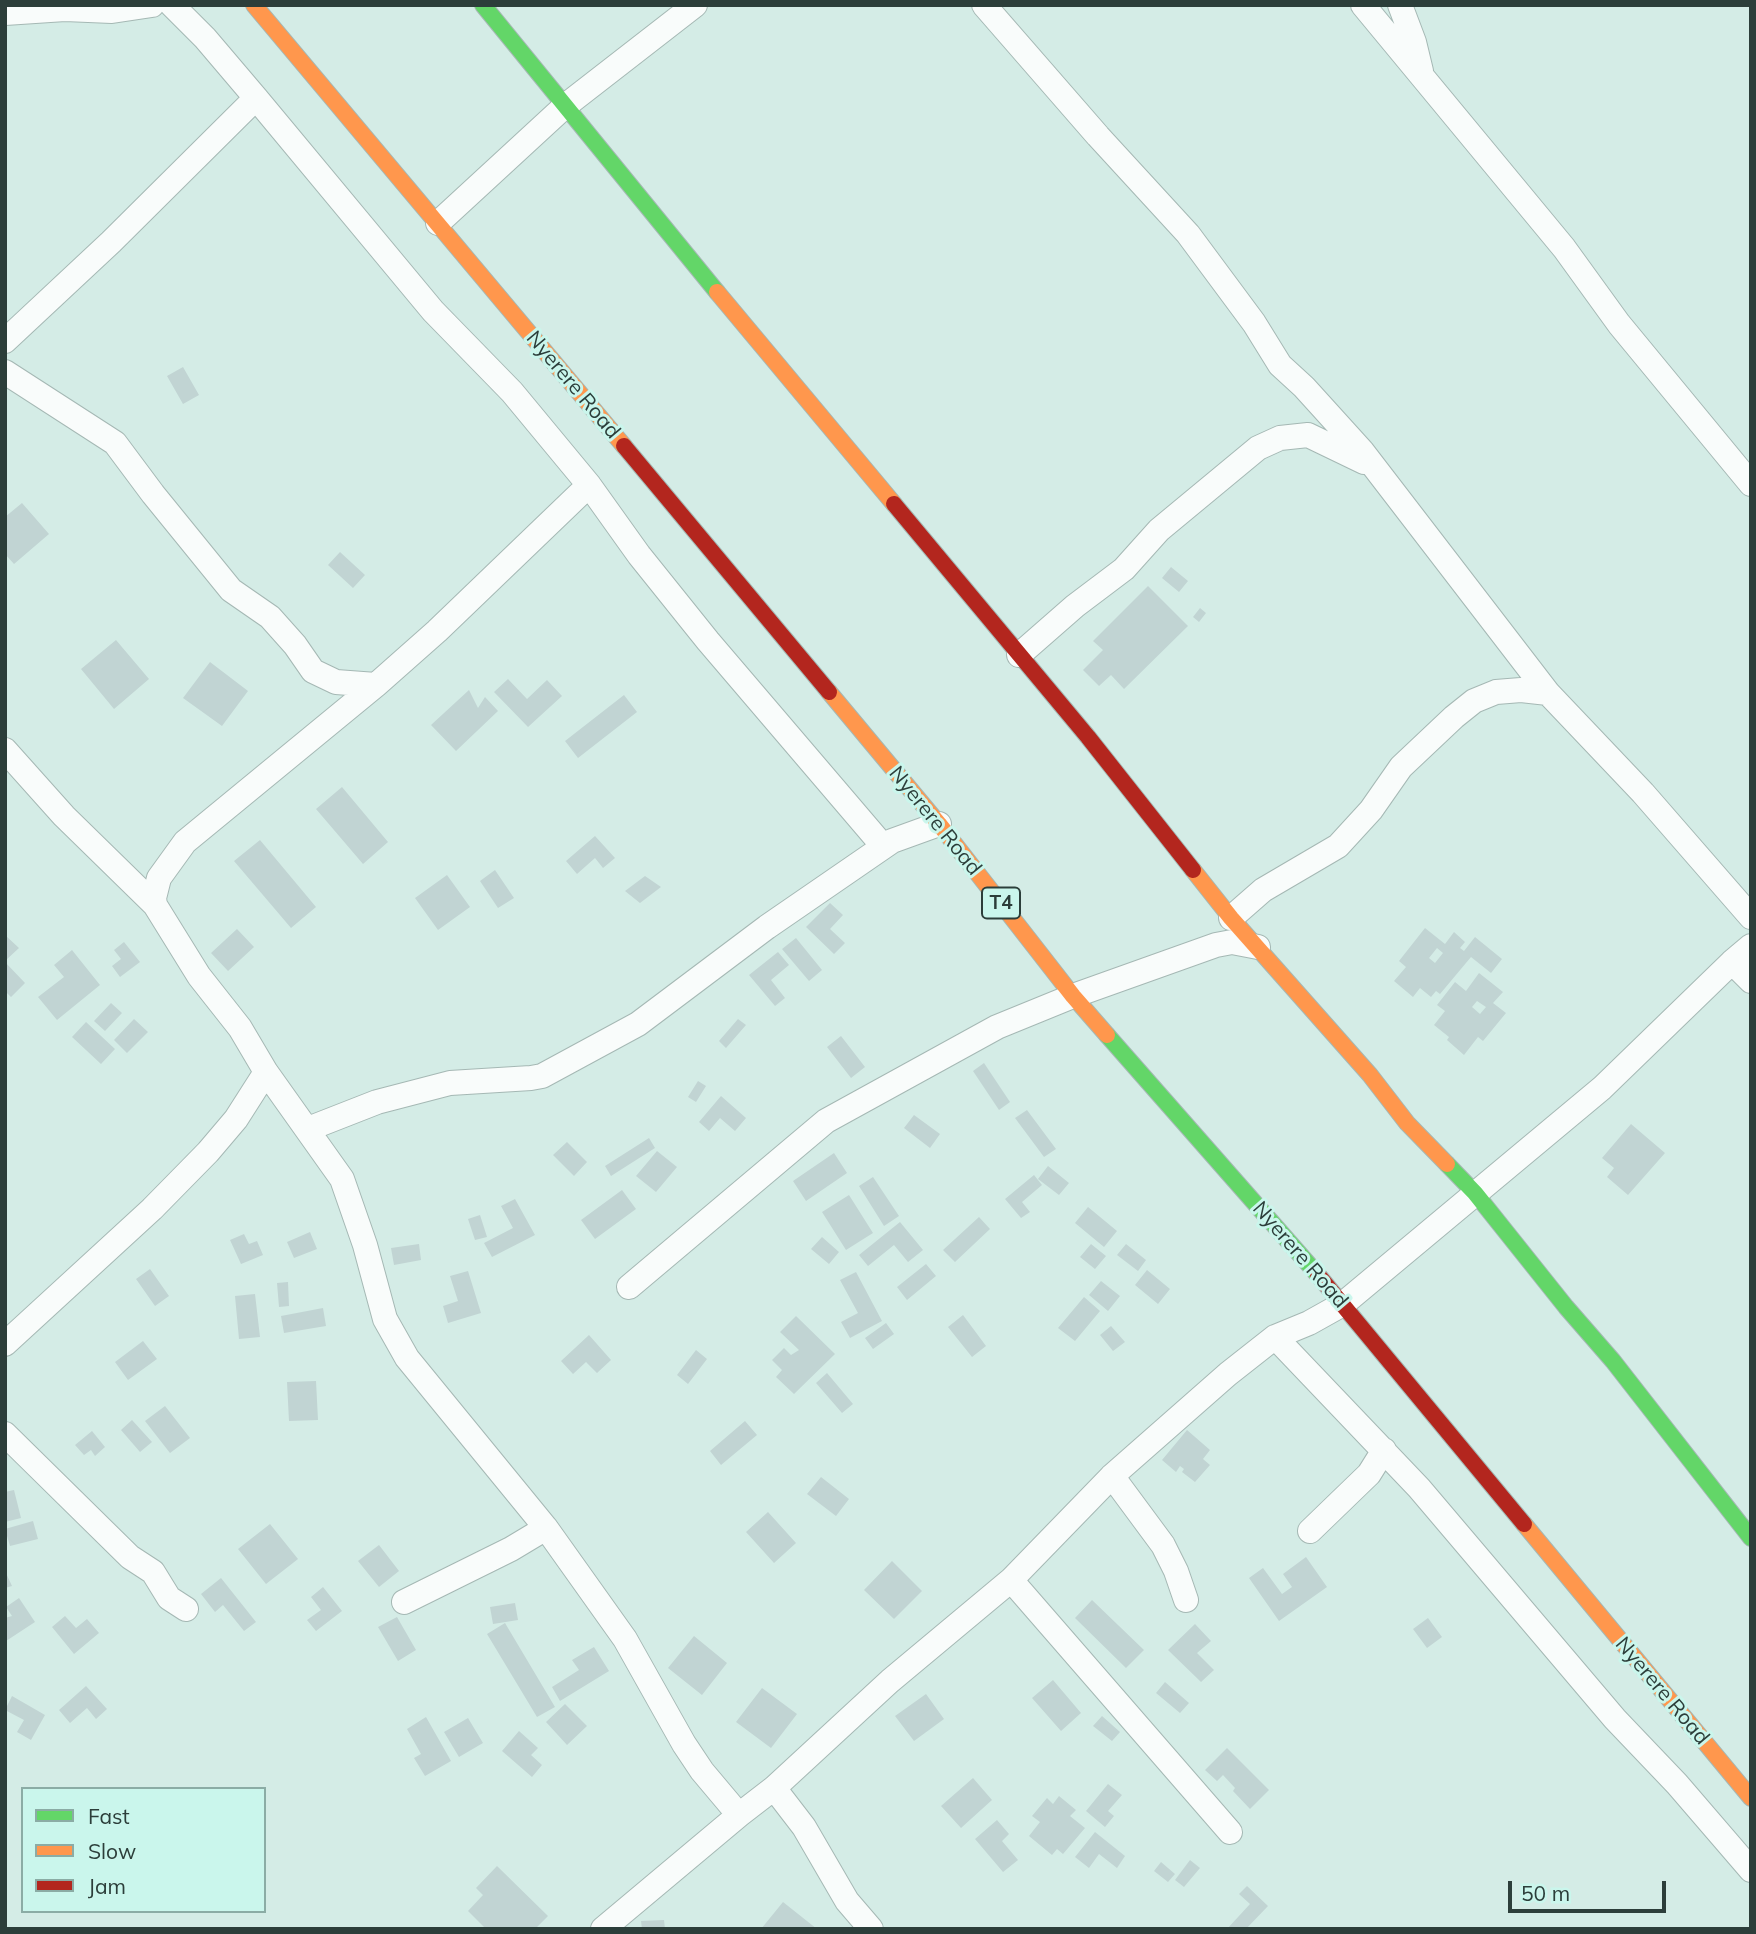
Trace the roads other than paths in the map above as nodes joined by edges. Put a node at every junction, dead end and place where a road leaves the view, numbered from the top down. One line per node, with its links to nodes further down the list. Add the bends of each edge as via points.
1 (152, 5): 9 (street, via 112,11)
2 (172, 5): 11 (street)
3 (254, 5): 13 (main road, Nyerere Road / T4)
4 (483, 5): 12 (main road)
5 (695, 5): 12 (street)
6 (984, 5): 16 (street, via 1188,234 1280,365)
7 (1363, 5): 10 (street)
8 (1399, 5): 10 (street)
9 (5, 13)
10 (1422, 78): 17 (street)
11 (256, 98): 14 (street); 18 (street, via 433,311 512,392)
12 (565, 106): 13 (street); 19 (main road)
13 (439, 223): 23 (main road, Nyerere Road / T4)
14 (5, 341)
15 (5, 372): 20 (street, via 115,443 227,585 270,617 313,671 336,682)
16 (1374, 467): 19 (street, via 1308,435 1280,438 1258,447 1159,530 1124,569); 21 (street)
17 (1751, 484)
18 (589, 485): 20 (street); 24 (street, via 708,641)
19 (1019, 655): 27 (main road)
20 (376, 685): 25 (street, via 185,842 159,878)
21 (1548, 693): 26 (street); 27 (street, via 1496,692 1474,701 1401,767 1338,846 1263,890)
22 (5, 750): 25 (street, via 64,816)
23 (939, 824): 24 (street); 31 (main road, Nyerere Road / T4)
24 (883, 846): 33 (street, via 638,1024 551,1071 531,1078 421,1090)
25 (155, 905): 32 (street)
26 (1751, 917)
27 (1231, 918): 28 (main road)
28 (1258, 947): 31 (street, via 1232,942 1216,945); 34 (main road, via 1407,1123)
29 (1741, 954): 30 (street); 34 (street, via 1602,1088)
30 (1751, 981)
31 (1073, 996): 35 (street, via 997,1027 826,1121); 36 (main road, Nyerere Road / T4)
32 (266, 1072): 33 (street); 38 (street, via 208,1152)
33 (308, 1129): 42 (street, via 342,1179 386,1319 398,1343)
34 (1475, 1193): 36 (street); 44 (main road)
35 (629, 1287)
36 (1343, 1304): 37 (street); 50 (main road, Nyerere Road / T4)
37 (1275, 1337): 40 (street); 41 (street)
38 (5, 1344)
39 (5, 1434): 48 (street, via 130,1557 153,1572 169,1598)
40 (1384, 1450): 43 (street, via 1369,1474); 53 (street)
41 (1112, 1476): 45 (street); 46 (street, via 1163,1545)
42 (546, 1528): 47 (street); 51 (street, via 625,1639 702,1771)
43 (1310, 1531)
44 (1751, 1538)
45 (1011, 1580): 49 (street, via 890,1681); 52 (street)
46 (1186, 1600)
47 (404, 1602)
48 (186, 1609)
49 (774, 1788): 51 (street); 55 (street, via 804,1827 847,1901)
50 (1751, 1798)
51 (738, 1815): 54 (street)
52 (1230, 1832)
53 (1751, 1870)
54 (603, 1929)
55 (871, 1929)

